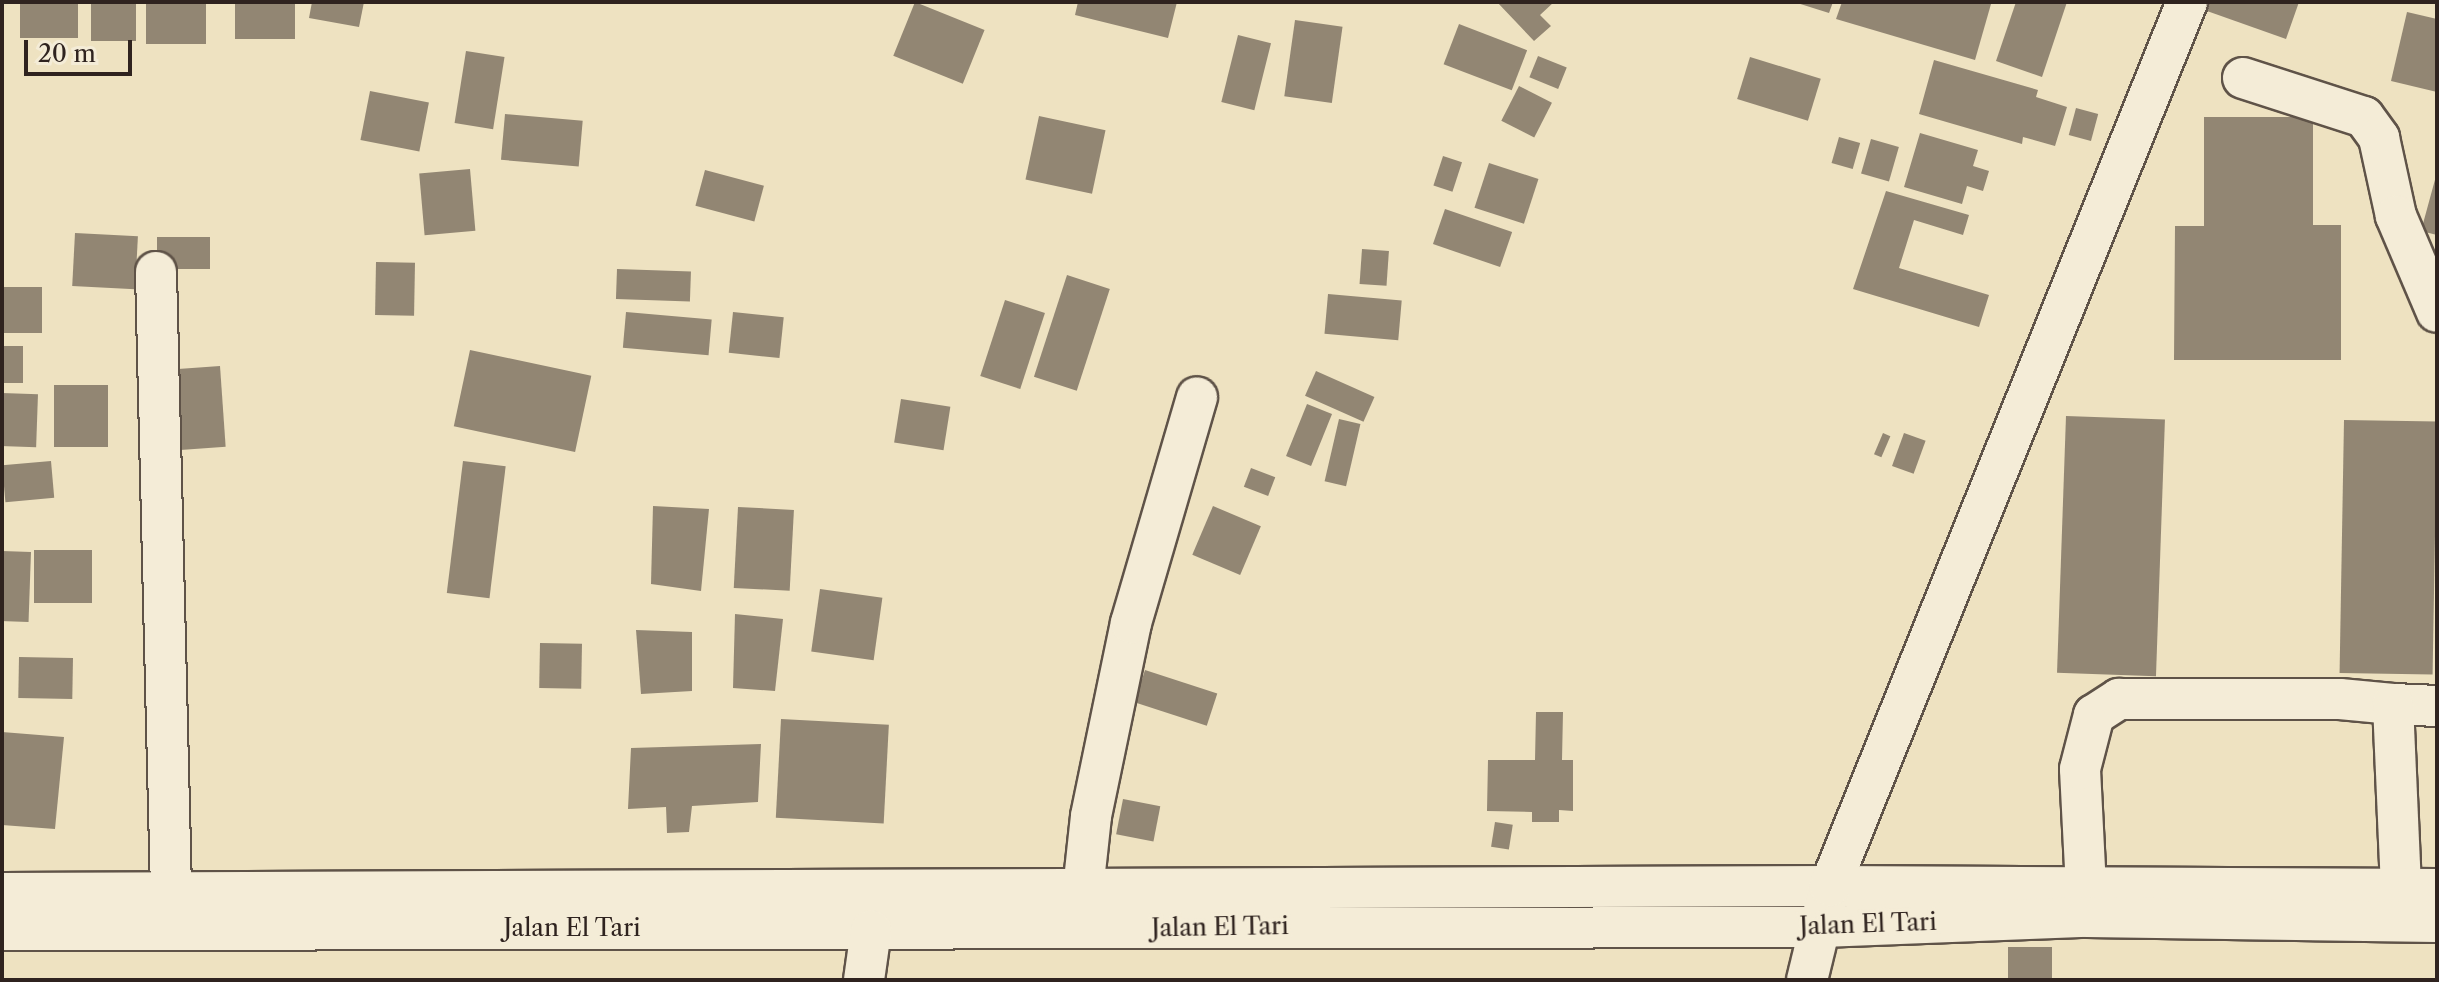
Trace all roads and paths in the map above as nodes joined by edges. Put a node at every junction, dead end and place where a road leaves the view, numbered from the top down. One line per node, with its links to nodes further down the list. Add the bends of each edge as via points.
1 (2187, 2): 8 (street)
2 (2243, 78): 4 (street, via 2364,117 2379,138 2396,216)
3 (156, 272): 11 (street)
4 (2437, 312)
5 (1197, 397): 12 (street, via 1131,623 1091,816)
6 (2393, 704): 7 (street); 9 (street, via 2119,699 2094,715 2086,734 2080,769); 10 (street)
7 (2437, 706)
8 (1830, 886): 9 (street, Jalan El Tari); 12 (street, Jalan El Tari); 15 (street)
9 (2086, 888): 10 (street, Jalan El Tari)
10 (2419, 889)
11 (171, 890): 12 (street, Jalan El Tari); 13 (street, Jalan El Tari)
12 (1083, 890)
13 (2, 893)
14 (2437, 922): 15 (street, Jalan El Tari, via 2087,917)
15 (1822, 927): 17 (street, Jalan El Tari); 19 (street)
16 (2, 930): 17 (street, Jalan El Tari)
17 (871, 930): 18 (street)
18 (864, 980)
19 (1807, 980)

